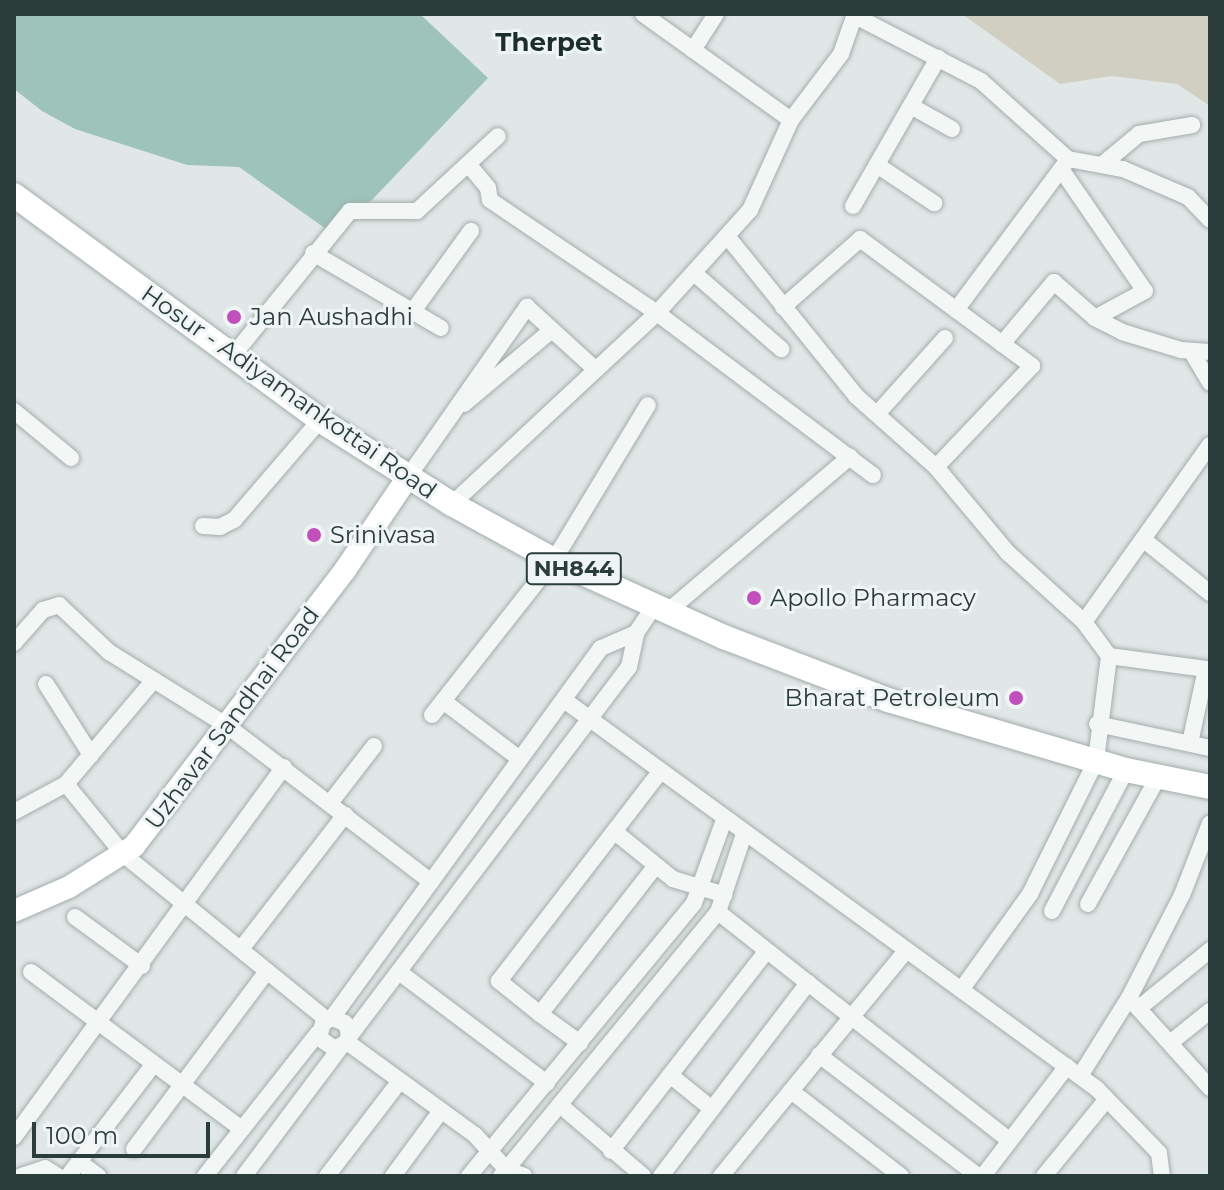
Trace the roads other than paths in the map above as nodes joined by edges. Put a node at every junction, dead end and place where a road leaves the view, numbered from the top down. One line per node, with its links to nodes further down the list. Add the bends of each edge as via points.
1 (643, 14): 4 (street)
2 (716, 14): 4 (street)
3 (856, 15): 5 (street); 7 (street, via 841,54)
4 (693, 50): 7 (street)
5 (938, 58): 6 (street); 12 (street, via 981,81)
6 (911, 106): 9 (street); 14 (street)
7 (791, 120): 20 (street, via 750,210)
8 (1192, 125): 13 (street, via 1139,134)
9 (952, 129)
10 (498, 136): 11 (street)
11 (468, 164): 21 (street, via 410,214 350,211); 26 (street, via 488,188 490,200)
12 (1064, 164): 13 (street); 24 (street); 27 (street, via 1145,291)
13 (1103, 164): 18 (street, via 1188,197)
14 (877, 165): 16 (street); 17 (street)
15 (14, 196): 35 (highway, Hosur - Adiyamankottai Road / NH844)
16 (934, 203)
17 (853, 206)
18 (1210, 220)
19 (471, 231): 25 (street)
20 (727, 236): 22 (street); 23 (street)
21 (313, 253): 25 (street); 35 (street)
22 (694, 273): 26 (street); 32 (street)
23 (783, 307): 24 (street, via 860,239); 40 (street)
24 (956, 310): 31 (street)
25 (413, 311): 28 (street)
26 (657, 313): 36 (street); 44 (street)
27 (1095, 318): 31 (street, via 1054,282); 33 (street, via 1145,342)
28 (441, 328)
29 (552, 330): 36 (street); 41 (street); 41 (street, via 532,310 521,310)
30 (945, 338): 40 (street)
31 (1002, 344): 46 (street, via 1032,366)
32 (781, 349)
33 (1191, 351): 34 (street); 37 (street)
34 (1210, 352)
35 (231, 358): 42 (highway, Hosur - Adiyamankottai Road / NH844)
36 (596, 370): 49 (street)
37 (1210, 383)
38 (648, 405): 52 (street)
39 (14, 411): 45 (street)
40 (877, 414): 46 (street)
41 (447, 418): 48 (street)
42 (320, 420): 48 (highway, Hosur - Adiyamankottai Road / NH844); 50 (street, via 234,520 220,527)
43 (1210, 445): 51 (street)
44 (850, 457): 47 (street); 54 (street)
45 (71, 458)
46 (936, 467): 55 (street, via 1008,553)
47 (873, 475)
48 (408, 477): 49 (highway, Hosur - Adiyamankottai Road / NH844); 66 (main road, Uzhavar Sandhai Road, via 345,570)
49 (452, 504): 52 (highway, Hosur - Adiyamankottai Road / NH844)
50 (203, 526)
51 (1144, 540): 53 (street); 55 (street)
52 (554, 560): 54 (highway, Hosur - Adiyamankottai Road / NH844); 62 (street)
53 (1210, 593)
54 (661, 609): 56 (street); 72 (highway, Hosur - Adiyamankottai Road / NH844, via 888,700)
55 (1084, 622): 58 (street)
56 (636, 633): 61 (street, via 601,648); 64 (street, via 629,667)
57 (14, 643): 59 (street, via 43,610 59,605 109,652)
58 (1109, 656): 65 (street); 67 (street, via 1206,669)
59 (154, 680): 66 (street); 70 (street)
60 (46, 684): 70 (street)
61 (564, 700): 64 (street); 71 (street)
62 (443, 701): 63 (street); 71 (street)
63 (432, 715)
64 (587, 719): 75 (street); 106 (street)
65 (1097, 724): 67 (street); 72 (street)
66 (226, 725): 73 (street); 86 (main road, Uzhavar Sandhai Road)
67 (1190, 743): 69 (street)
68 (374, 746): 79 (street)
69 (1210, 748)
70 (91, 755): 77 (street)
71 (520, 759): 88 (street)
72 (1096, 761): 74 (highway, Hosur - Adiyamankottai Road / NH844); 108 (street, via 1030,894)
73 (284, 767): 79 (street); 92 (street)
74 (1126, 770): 76 (highway, Hosur - Adiyamankottai Road / NH844); 94 (street)
75 (659, 773): 82 (street); 84 (street)
76 (1158, 777): 78 (highway, Hosur - Adiyamankottai Road / NH844); 91 (street)
77 (66, 784): 80 (street); 86 (street)
78 (1210, 787)
79 (330, 803): 81 (street)
80 (14, 812)
81 (345, 815): 88 (street); 99 (street)
82 (724, 820): 85 (street); 89 (street)
83 (1210, 823): 109 (street)
84 (615, 832): 87 (street); 111 (street, via 499,981)
85 (744, 834): 90 (street); 101 (street)
86 (123, 854): 92 (street); 93 (main road, Uzhavar Sandhai Road, via 69,887)
87 (655, 867): 89 (street); 111 (street)
88 (431, 882): 113 (street)
89 (700, 890): 90 (street); 96 (street)
90 (725, 895): 95 (street)
91 (1088, 904)
92 (187, 906): 99 (street); 103 (street)
93 (14, 911)
94 (1052, 911)
95 (718, 912): 98 (street); 102 (street)
96 (686, 914): 98 (street); 116 (street)
97 (75, 917): 103 (street)
98 (706, 928): 128 (street)
99 (241, 949): 104 (street)
100 (1210, 950): 109 (street)
101 (906, 951): 108 (street); 112 (street)
102 (766, 952): 107 (street); 121 (street)
103 (142, 966): 114 (street)
104 (267, 971): 113 (street); 125 (street)
105 (31, 972): 114 (street)
106 (399, 972): 115 (street); 124 (street)
107 (808, 983): 112 (street); 129 (street)
108 (961, 990): 120 (street)
109 (1134, 1003): 117 (street); 120 (street)
110 (1210, 1011): 117 (street)
111 (540, 1014): 116 (street)
112 (851, 1015): 118 (street); 135 (street)
113 (326, 1024): 115 (street, via 345,1023); 115 (street, via 325,1047); 131 (street)
114 (99, 1025): 119 (street); 133 (street)
115 (345, 1042): 123 (street); 147 (street)
116 (580, 1043): 124 (street)
117 (1170, 1043): 122 (street)
118 (819, 1055): 126 (street); 157 (street)
119 (153, 1065): 125 (street); 140 (street)
120 (1074, 1071): 127 (street); 135 (street)
121 (670, 1075): 129 (street); 137 (street)
122 (1207, 1079)
123 (399, 1082): 130 (street); 148 (street)
124 (547, 1083): 134 (street)
125 (182, 1085): 131 (street); 136 (street)
126 (791, 1091): 155 (street); 156 (street)
127 (1107, 1099): 158 (street); 159 (street, via 1159,1153)
128 (560, 1105): 137 (street); 139 (street)
129 (712, 1109): 154 (street)
130 (441, 1111): 132 (street); 149 (street)
131 (242, 1129): 146 (street)
132 (475, 1135): 134 (street); 138 (street)
133 (14, 1137)
134 (499, 1139): 138 (street); 139 (street)
135 (1010, 1141): 157 (street)
136 (134, 1149)
137 (611, 1151): 153 (street)
138 (487, 1153): 141 (street); 150 (street)
139 (519, 1155): 141 (street); 152 (street)
140 (79, 1162): 144 (street); 145 (street)
141 (504, 1173): 151 (street)
142 (21, 1176): 143 (street, via 45,1168)
143 (58, 1176)
144 (68, 1176)
145 (98, 1176)
146 (205, 1176)
147 (244, 1176)
148 (327, 1176)
149 (393, 1176)
150 (469, 1176)
151 (524, 1176)
152 (531, 1176)
153 (643, 1176)
154 (661, 1176)
155 (721, 1176)
156 (901, 1176)
157 (980, 1176)
158 (1044, 1176)
159 (1162, 1176)

